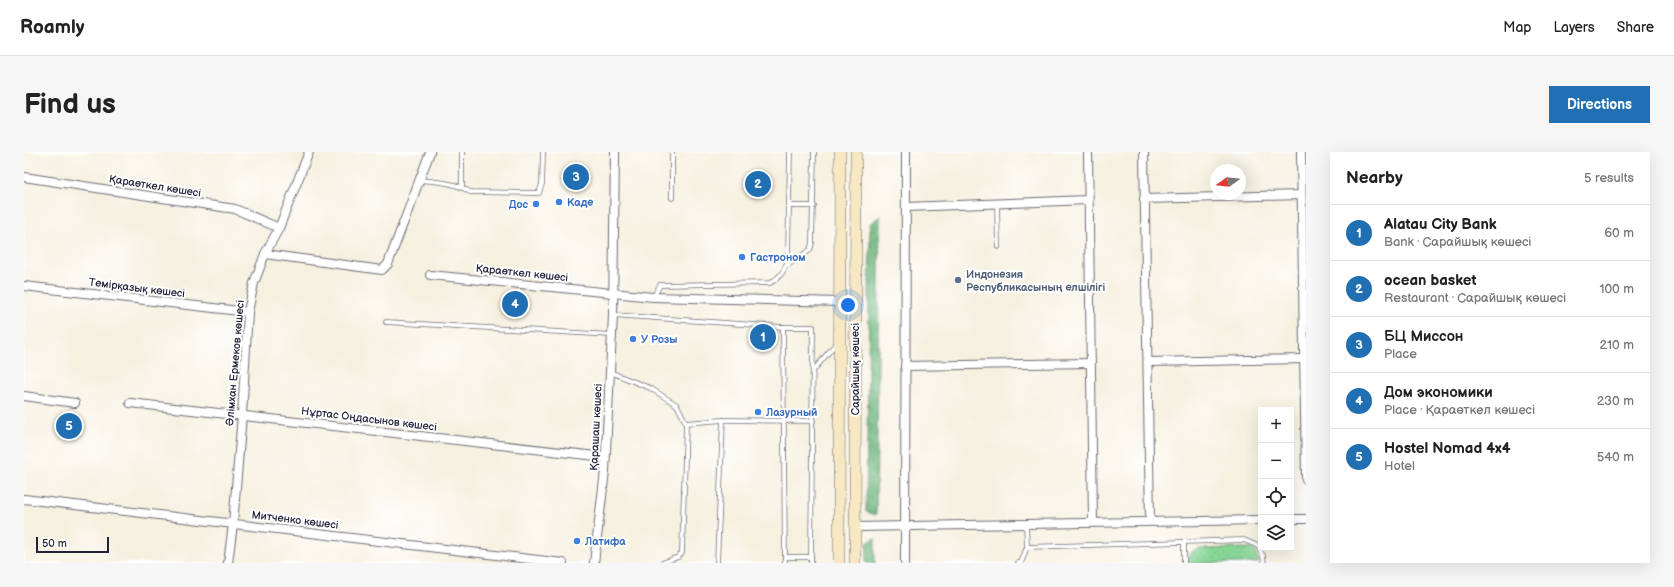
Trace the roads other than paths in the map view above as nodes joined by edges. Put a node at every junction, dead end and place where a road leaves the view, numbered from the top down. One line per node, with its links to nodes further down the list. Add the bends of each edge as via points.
1 (309, 152): 26 (street, Әлімхан Ермеков көшесі)
2 (430, 152): 16 (street)
3 (462, 152): 17 (lane)
4 (543, 152): 17 (lane, via 542,184 539,193 470,192)
5 (615, 152): 33 (street, Қарашаш көшесі)
6 (672, 152): 19 (lane)
7 (790, 152): 23 (lane)
8 (814, 152): 24 (lane)
9 (841, 152): 30 (main road, via 846,162 844,261 845,264); 35 (main road, Сарайшық көшесі)
10 (856, 152): 30 (main road, Сарайшық көшесі)
11 (906, 152): 25 (street)
12 (1088, 152): 21 (street)
13 (1144, 152): 20 (street)
14 (1301, 152): 18 (street)
15 (24, 177): 26 (street, Қараөткел көшесі, via 235,209)
16 (421, 180): 17 (lane); 28 (street, via 388,264 382,270)
17 (462, 186)
18 (1301, 196): 20 (street); 42 (street)
19 (672, 198)
20 (1144, 199): 43 (street)
21 (1088, 200): 22 (street); 44 (street)
22 (997, 204): 25 (street); 27 (lane)
23 (790, 206): 24 (lane); 29 (lane)
24 (814, 206): 29 (lane, via 810,250)
25 (906, 207): 45 (street)
26 (279, 228): 28 (street, Әлімхан Ермеков көшесі)
27 (998, 247)
28 (265, 254): 36 (street, Әлімхан Ермеков көшесі, via 254,283)
29 (787, 266): 34 (lane, via 777,279 770,283 660,285)
30 (856, 266): 56 (main road, Сарайшық көшесі)
31 (430, 275): 33 (street, Қараөткел көшесі)
32 (24, 286): 36 (street, Темірқазық көшесі)
33 (612, 293): 34 (street, Қараөткел көшесі); 37 (street, Қарашаш көшесі)
34 (654, 297): 35 (street, Қараөткел көшесі)
35 (839, 302): 41 (main road, Сарайшық көшесі); 56 (main road, via 850,308 851,437)
36 (248, 312): 51 (street, Әлімхан Ермеков көшесі)
37 (613, 315): 39 (lane); 40 (street, Қарашаш көшесі)
38 (386, 322): 40 (lane)
39 (783, 327): 46 (lane, via 813,327); 53 (lane)
40 (612, 335): 47 (street, Қарашаш көшесі)
41 (839, 339): 46 (lane); 80 (main road, Сарайшық көшесі)
42 (1304, 359): 43 (street); 58 (street)
43 (1148, 362): 63 (street)
44 (1091, 363): 45 (street); 64 (street)
45 (905, 366): 67 (street)
46 (813, 371): 54 (lane)
47 (610, 372): 55 (lane, via 650,388 677,405); 57 (street, Қарашаш көшесі)
48 (24, 396): 49 (street)
49 (75, 403)
50 (130, 403): 51 (street, Нұртас Оңдасынов көшесі)
51 (242, 415): 57 (street, Нұртас Оңдасынов көшесі); 65 (street, Әлімхан Ермеков көшесі)
52 (723, 420): 53 (lane); 55 (lane); 77 (lane)
53 (783, 421): 54 (lane); 71 (lane)
54 (813, 421): 72 (lane)
55 (686, 423): 76 (lane, via 682,553)
56 (856, 450): 68 (main road, Сарайшық көшесі)
57 (605, 457): 75 (street, Қарашаш көшесі)
58 (1306, 479)
59 (24, 499): 65 (street, Митченко көшесі)
60 (1294, 519): 61 (street)
61 (1306, 519)
62 (1258, 520): 63 (street)
63 (1150, 521): 64 (street)
64 (1093, 522): 66 (street)
65 (233, 524): 73 (street, Әлімхан Ермеков көшесі); 74 (street, Митченко көшесі)
66 (1026, 524): 67 (street); 70 (lane)
67 (905, 526): 68 (street); 82 (street)
68 (855, 527): 81 (main road, Сарайшық көшесі)
69 (1184, 542): 70 (lane); 84 (lane); 85 (lane, via 1244,540 1258,546 1264,556)
70 (1027, 547): 83 (lane, via 1021,563)
71 (785, 557): 72 (lane); 78 (lane)
72 (811, 557): 79 (lane)
73 (228, 563)
74 (563, 563)
75 (594, 563)
76 (662, 563)
77 (717, 563)
78 (785, 563)
79 (811, 563)
80 (839, 563)
81 (855, 563)
82 (905, 563)
83 (1018, 563)
84 (1184, 563)
85 (1264, 563)

